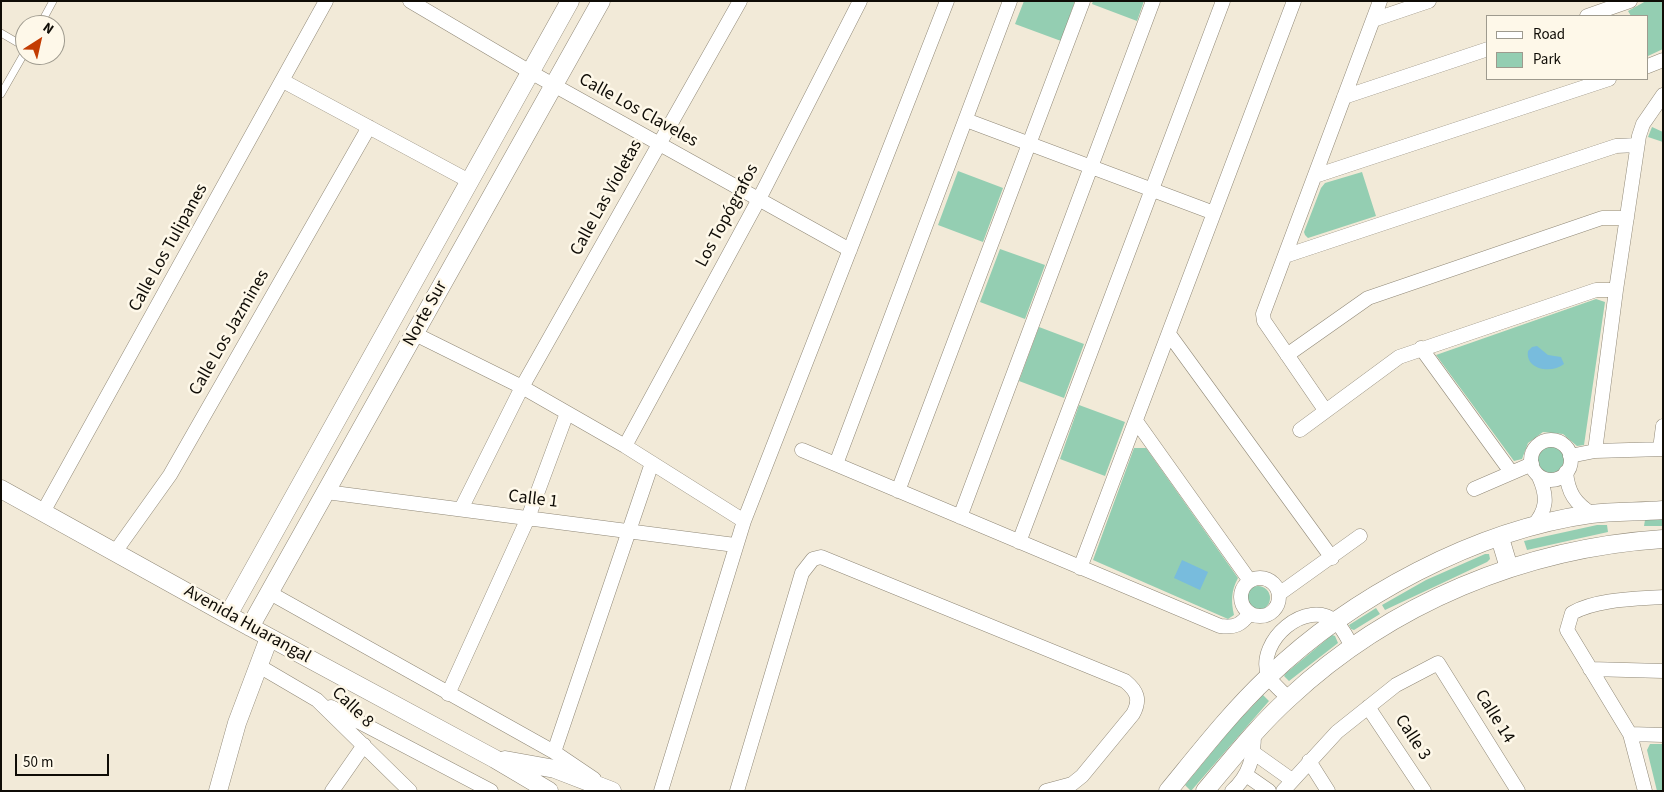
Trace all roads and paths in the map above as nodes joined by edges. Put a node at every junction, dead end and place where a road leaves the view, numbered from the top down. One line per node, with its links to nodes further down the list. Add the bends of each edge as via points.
1 (53, 1): 17 (lane)
2 (326, 1): 26 (street, Calle Los Tulipanes)
3 (410, 1): 24 (street, Calle Los Claveles)
4 (570, 1): 24 (street, Norte Sur)
5 (601, 1): 27 (street, Norte Sur)
6 (740, 1): 33 (street, Calle Las Violetas)
7 (860, 1): 40 (street, Los Topógrafos)
8 (947, 1): 43 (street)
9 (1010, 1): 31 (street)
10 (1084, 1): 34 (street)
11 (1153, 1): 36 (street)
12 (1223, 1): 39 (street)
13 (1294, 1): 41 (street)
14 (1380, 1): 19 (street)
15 (1429, 1): 19 (street)
16 (1630, 1): 18 (street)
17 (45, 15)
18 (1590, 15)
19 (1373, 20): 30 (street)
20 (1, 33): 21 (lane)
21 (15, 41)
22 (1486, 50): 30 (street)
23 (18, 65): 28 (lane)
24 (532, 73): 27 (street, Calle Los Claveles); 38 (street, Norte Sur)
25 (1606, 80): 37 (street)
26 (283, 81): 32 (street); 73 (street, Calle Los Tulipanes)
27 (554, 86): 33 (street, Calle Los Claveles); 46 (street, Norte Sur)
28 (1, 94)
29 (1663, 95): 35 (street, via 1643,124)
30 (1344, 97): 37 (street)
31 (966, 120): 34 (street); 62 (street)
32 (369, 127): 38 (street); 87 (street, Calle Los Jazmines, via 170,475)
33 (659, 144): 40 (street, Calle Los Claveles); 50 (street, Calle Las Violetas)
34 (1031, 145): 36 (street); 69 (street)
35 (1638, 145): 42 (street); 44 (street, via 1616,146)
36 (1091, 167): 39 (street); 76 (street)
37 (1315, 176): 44 (street)
38 (471, 182): 95 (street, Norte Sur)
39 (1151, 190): 41 (street); 85 (street)
40 (759, 199): 43 (street, Calle Los Claveles); 56 (street, Los Topógrafos)
41 (1214, 213): 47 (street)
42 (1627, 218): 45 (street); 49 (street, via 1602,218 1368,298)
43 (850, 250): 78 (street)
44 (1285, 256): 49 (street, via 1263,314 1264,321)
45 (1616, 290): 48 (street, via 1596,290); 59 (street)
46 (415, 334): 50 (street); 70 (street, Norte Sur)
47 (1169, 334): 53 (street); 88 (street)
48 (1421, 348): 51 (street, via 1399,356); 64 (street)
49 (1287, 355): 51 (street)
50 (522, 387): 52 (street); 71 (street, Calle Las Violetas)
51 (1325, 410): 55 (street)
52 (567, 413): 56 (street); 77 (street)
53 (1136, 421): 89 (street); 91 (street)
54 (1663, 426): 57 (street)
55 (1300, 430)
56 (625, 446): 61 (street)
57 (1661, 449): 59 (street)
58 (802, 450): 62 (street)
59 (1595, 451): 60 (street)
60 (1570, 456): 63 (street, via 1559,442 1547,440 1536,446); 65 (street)
61 (652, 463): 78 (street); 80 (street)
62 (836, 464): 69 (street)
63 (1532, 464): 64 (street); 66 (street)
64 (1510, 472): 68 (street)
65 (1566, 472): 66 (street, via 1554,479); 75 (street, via 1572,497)
66 (1539, 477): 79 (street, via 1546,503 1542,516)
67 (1, 489): 73 (street, Avenida Huarangal)
68 (1474, 489)
69 (898, 491): 76 (street)
70 (326, 492): 71 (street, Calle 1); 92 (street, Norte Sur)
71 (461, 510): 77 (street, Calle 1)
72 (1663, 510): 74 (street)
73 (43, 512): 87 (street, Avenida Huarangal)
74 (1630, 512): 75 (street); 84 (street)
75 (1592, 514): 79 (street)
76 (960, 517): 85 (street)
77 (528, 518): 80 (street, Calle 1); 107 (street)
78 (744, 521): 86 (street)
79 (1533, 526): 82 (street)
80 (630, 531): 86 (street, Calle 1); 115 (street)
81 (1360, 536): 88 (street)
82 (1500, 538): 90 (street); 98 (street, via 1405,579)
83 (1663, 539): 84 (street)
84 (1632, 541): 90 (street, via 1588,547)
85 (1019, 542): 89 (street)
86 (735, 545): 128 (street)
87 (115, 552): 95 (street, Avenida Huarangal)
88 (1332, 558): 94 (street)
89 (1080, 568): 96 (street, via 1220,626 1234,627)
90 (1509, 568): 102 (street, via 1436,597)
91 (1250, 581): 94 (street, via 1258,578 1268,580 1275,585); 96 (street, via 1241,597 1242,603)
92 (270, 593): 99 (street, Norte Sur); 107 (street)
93 (1663, 597): 104 (street, via 1602,604 1572,613 1566,630)
94 (1278, 599): 96 (street, via 1271,613); 97 (street)
95 (228, 615): 99 (street, Avenida Huarangal)
96 (1255, 615): 100 (street)
97 (1294, 621): 98 (street, via 1321,615); 100 (street)
98 (1336, 622): 102 (street); 106 (street)
99 (250, 628): 101 (street, Avenida Huarangal)
100 (1276, 636): 106 (street, via 1265,662)
101 (269, 638): 103 (street); 117 (street, Avenida Huarangal)
102 (1353, 648): 108 (street)
103 (259, 666): 109 (street, Calle 8); 124 (street, via 237,723)
104 (1590, 669): 105 (street); 112 (street)
105 (1663, 671)
106 (1268, 676): 108 (street); 122 (street, via 1223,725)
107 (448, 694): 115 (street)
108 (1288, 698): 111 (street)
109 (317, 700): 114 (street, Calle 8); 127 (street)
110 (1368, 707): 118 (street); 135 (street, Calle 3); 136 (street, Calle 14, via 1396,685 1438,663)
111 (1254, 733): 116 (street); 131 (street)
112 (1630, 734): 113 (street); 137 (street)
113 (1663, 735)
114 (364, 746): 125 (street); 126 (street, Calle 8)
115 (554, 752): 123 (street)
116 (1254, 753): 119 (street); 120 (street)
117 (495, 759): 121 (street, Avenida Huarangal); 123 (street, Avenida Huarangal, via 555,769)
118 (1309, 761): 120 (street); 134 (street)
119 (1246, 775): 132 (street); 133 (street)
120 (1288, 786)
121 (543, 789)
122 (1172, 789)
123 (611, 790)
124 (218, 791)
125 (332, 791)
126 (410, 791)
127 (491, 791)
128 (661, 791)
129 (737, 791): 130 (street, via 802,573 813,559 821,557 1116,677 1134,688 1138,706 1082,776 1072,784)
130 (1046, 791)
131 (1205, 791)
132 (1232, 791)
133 (1269, 791)
134 (1328, 791)
135 (1424, 791)
136 (1518, 791)
137 (1645, 791)

